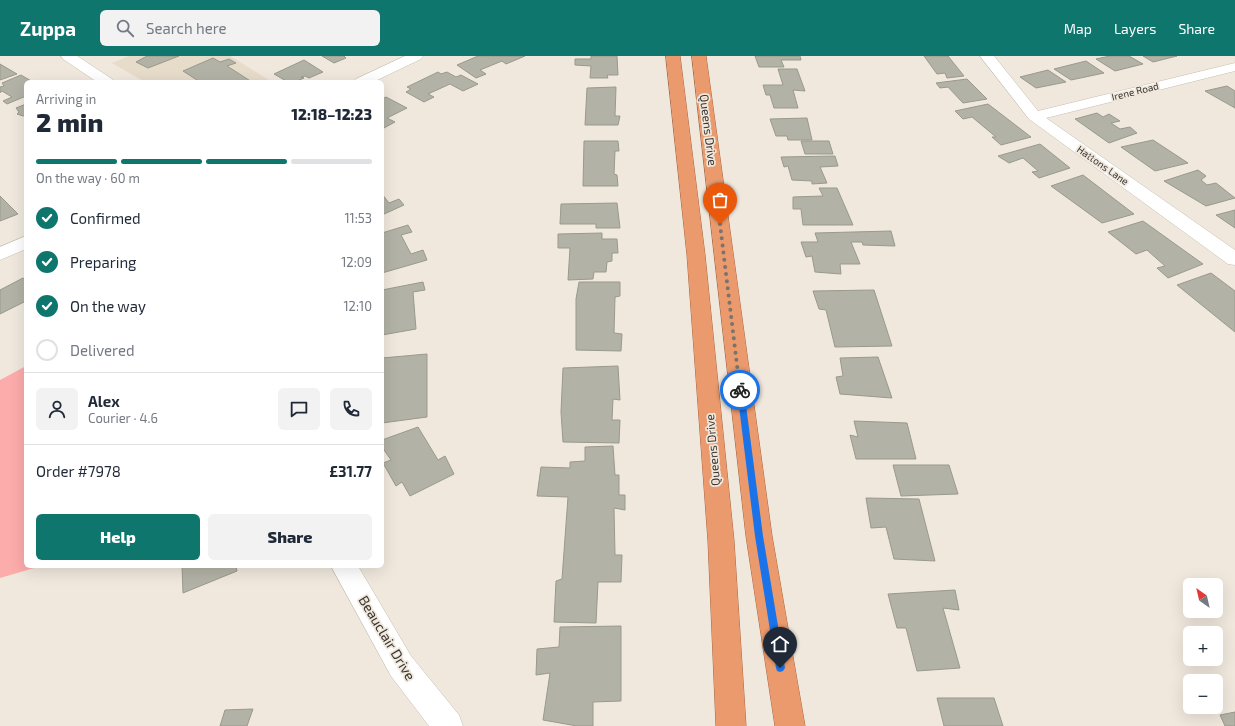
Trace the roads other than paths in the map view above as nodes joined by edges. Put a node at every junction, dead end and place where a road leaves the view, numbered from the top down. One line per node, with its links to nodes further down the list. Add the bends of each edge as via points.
1 (68, 56): 9 (street)
2 (416, 56): 6 (street)
3 (673, 56): 17 (highway, Queens Drive, via 696,255 721,541)
4 (698, 56): 18 (highway, Queens Drive, via 759,536)
5 (987, 56): 11 (street, Hattons Lane)
6 (398, 59): 10 (street)
7 (1207, 59): 8 (street)
8 (1231, 70): 11 (street, Irene Road)
9 (104, 80)
10 (364, 80)
11 (1034, 116): 14 (street, Hattons Lane)
12 (24, 243): 13 (street)
13 (0, 254)
14 (1235, 259)
15 (345, 568): 16 (street, Beauclair Drive, via 401,666)
16 (448, 726)
17 (730, 726)
18 (790, 726)

